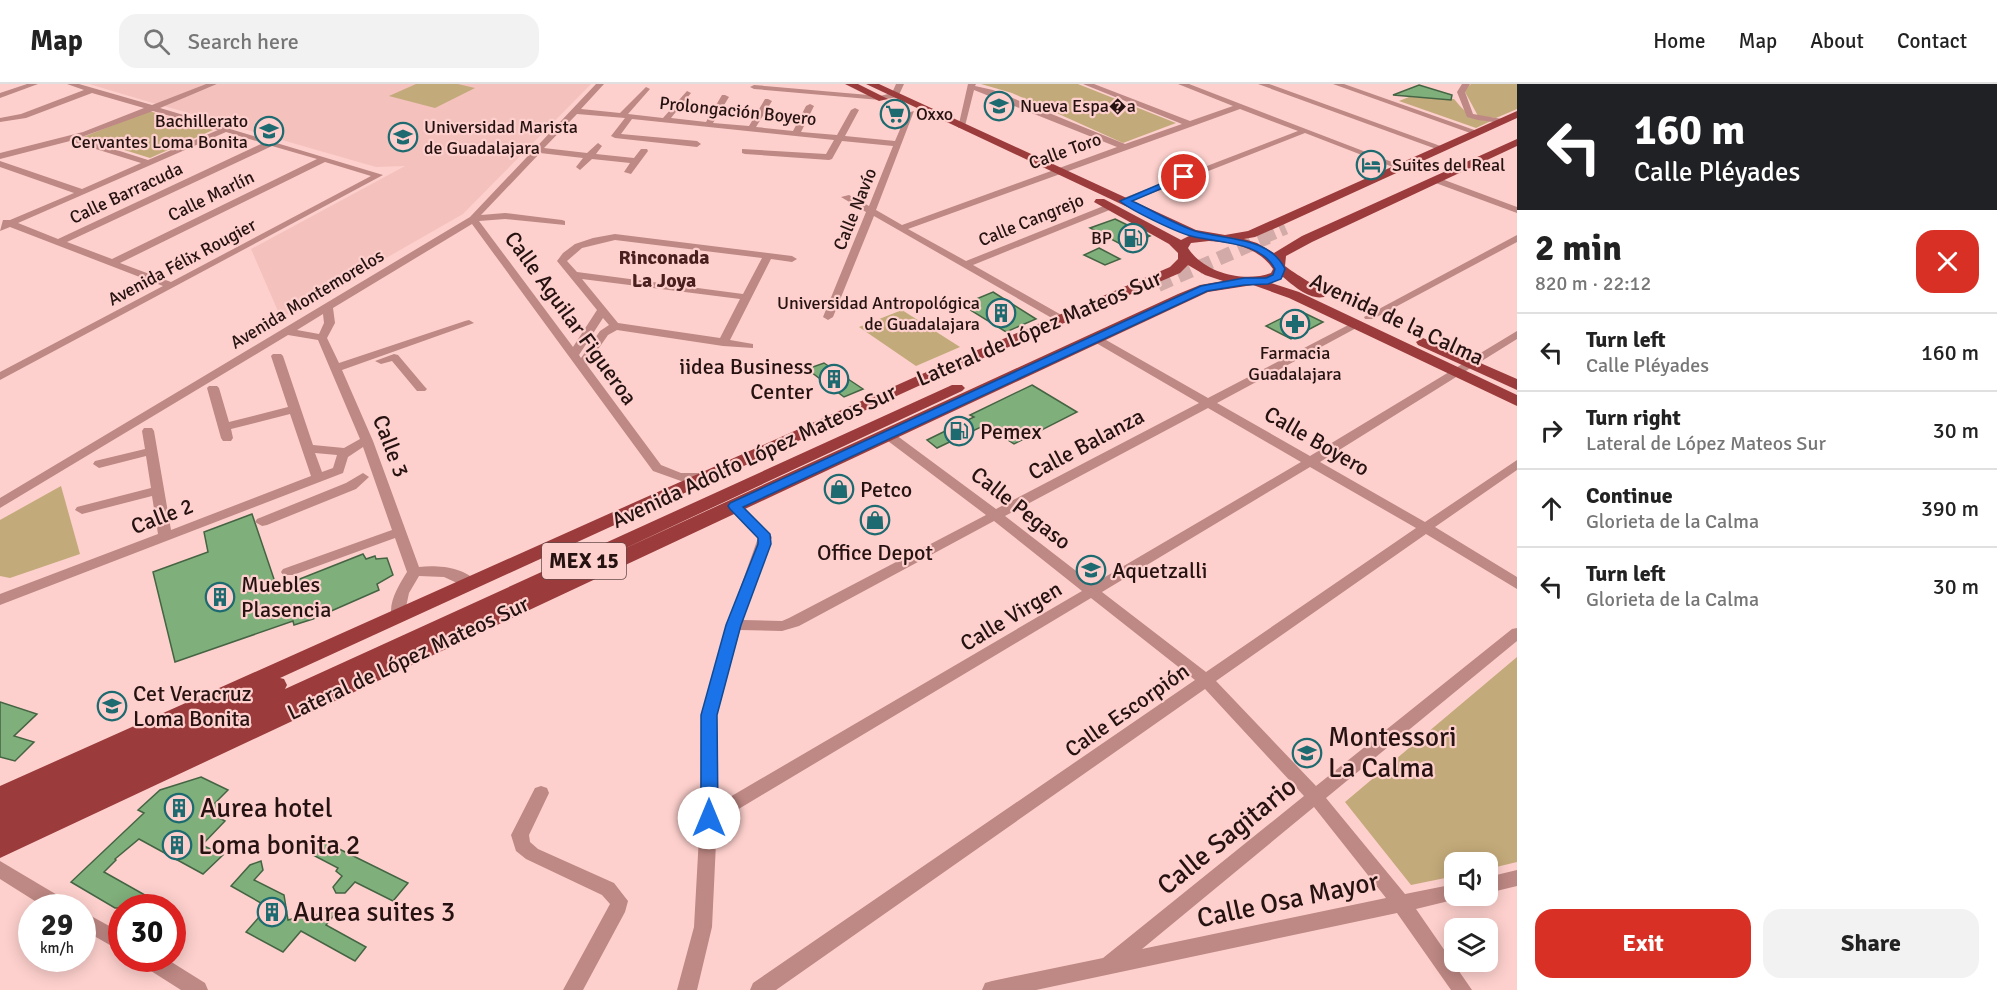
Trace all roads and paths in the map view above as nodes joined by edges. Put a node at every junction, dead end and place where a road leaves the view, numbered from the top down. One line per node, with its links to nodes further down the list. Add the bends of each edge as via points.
1 (34, 84): 20 (street)
2 (70, 84): 16 (street)
3 (213, 84): 26 (street)
4 (600, 84): 28 (street, Avenida Montemorelos)
5 (850, 84): 17 (main road)
6 (1087, 84): 36 (street)
7 (1182, 84): 14 (street)
8 (1205, 84): 19 (street)
9 (1262, 84): 52 (street)
10 (1337, 84): 41 (street)
11 (1466, 84): 33 (street, via 1462,96 1473,117)
12 (971, 85): 37 (street); 51 (street)
13 (754, 87): 17 (street, via 858,97)
14 (1195, 87): 19 (street)
15 (646, 89): 30 (street)
16 (92, 90): 23 (street); 31 (street, via 23,116)
17 (885, 90): 29 (main road, Avenida de la Calma); 37 (main road, Avenida de la Calma)
18 (687, 93): 32 (street)
19 (1206, 93): 25 (street)
20 (0, 96)
21 (725, 97): 35 (street)
22 (768, 101): 38 (street)
23 (139, 104): 26 (street); 50 (street, via 69,131)
24 (810, 106): 42 (street)
25 (1240, 106): 36 (street, Calle Toro); 40 (street)
26 (152, 108): 39 (street); 44 (street)
27 (855, 110): 43 (street)
28 (575, 111): 30 (street, Prolongación Boyero); 53 (street, Avenida Montemorelos)
29 (911, 113): 47 (street, Calle Navío); 66 (main road, Avenida de la Calma)
30 (626, 116): 32 (street, Prolongación Boyero); 46 (street, via 615,136)
31 (0, 120)
32 (665, 120): 35 (street, Prolongación Boyero)
33 (1499, 122): 34 (main road); 41 (main road)
34 (1517, 123): 81 (main road)
35 (708, 124): 38 (street, Prolongación Boyero)
36 (1189, 124): 51 (street, Calle Toro)
37 (961, 126): 64 (main road, Avenida de la Calma)
38 (751, 129): 42 (street, Prolongación Boyero)
39 (225, 130): 45 (street); 60 (street)
40 (1304, 130): 62 (street); 72 (street)
41 (1476, 132): 52 (main road)
42 (796, 133): 43 (street, Prolongación Boyero)
43 (841, 138): 47 (street, Prolongación Boyero); 55 (street, via 829,157)
44 (73, 139): 56 (street); 60 (street)
45 (271, 143): 58 (street); 85 (street, Calle Barracuda)
46 (697, 144)
47 (898, 144): 75 (street, Calle Navío)
48 (1514, 145): 67 (main road)
49 (598, 146): 57 (street)
50 (0, 147)
51 (1124, 147): 64 (street, Calle Toro)
52 (1442, 148): 62 (main road)
53 (537, 150): 57 (street); 76 (street, Avenida Montemorelos)
54 (645, 151): 59 (street)
55 (745, 151)
56 (0, 156)
57 (589, 156): 59 (street); 63 (street)
58 (324, 159): 89 (street, Calle Marlín); 94 (street, Avenida Félix Rougier, via 379,175)
59 (636, 161): 65 (street)
60 (148, 163): 70 (street)
61 (0, 164): 70 (street)
62 (1401, 166): 81 (main road)
63 (580, 167)
64 (1059, 171): 66 (street, Calle Toro); 68 (main road, Avenida de la Calma)
65 (628, 172)
66 (1044, 176): 69 (main road, Avenida de la Calma); 80 (street, Calle Toro)
67 (1436, 180): 74 (street); 84 (main road)
68 (1087, 183): 69 (main road, via 1074,184); 72 (main road, Avenida de la Calma)
69 (1072, 188): 73 (main road, Avenida de la Calma)
70 (81, 192): 77 (street)
71 (846, 197): 75 (street)
72 (1124, 201): 82 (main road, Avenida de la Calma, via 1192,233)
73 (1109, 207): 86 (main road, Avenida de la Calma, via 1174,241); 90 (street, Calle Cangrejo)
74 (1517, 210)
75 (872, 212): 80 (street); 99 (street, Calle Navío)
76 (473, 219): 78 (street, Calle Aguilar Figueroa, via 505,216); 97 (street, Avenida Montemorelos); 110 (street, Calle Aguilar Figueroa)
77 (5, 222): 79 (street); 85 (street)
78 (562, 223)
79 (0, 228)
80 (901, 228): 90 (street)
81 (1285, 229): 82 (main road); 84 (main road, via 1273,229 1294,240)
82 (1211, 237): 86 (main road, via 1187,240); 91 (main road, Avenida de la Calma, via 1246,244 1272,257)
83 (1517, 238): 101 (street, Calle Balanza)
84 (1307, 239): 91 (main road, via 1280,254)
85 (59, 242): 89 (street)
86 (1183, 251): 93 (main road, Avenida de la Calma, via 1216,274); 95 (main road, Lateral de López Mateos Sur, via 1185,260)
87 (768, 256): 88 (street); 92 (street, via 615,237 587,242 564,257 562,261); 96 (street)
88 (792, 259)
89 (112, 263): 94 (street)
90 (965, 265): 100 (street)
91 (1279, 267): 93 (main road, via 1277,276 1268,281); 101 (main road, Avenida de la Calma, via 1306,288)
92 (573, 275): 96 (street); 98 (street)
93 (1250, 282): 95 (main road, Lateral de López Mateos Sur); 101 (main road, Avenida de la Calma)
94 (172, 286): 116 (street, Avenida Félix Rougier)
95 (1165, 288): 100 (main road, Lateral de López Mateos Sur); 107 (main road, Lateral de López Mateos Sur); 113 (main road, Avenida Adolfo López Mateos Sur / MEX 15); 117 (main road, Avenida Adolfo López Mateos Sur / MEX 15)
96 (747, 297): 108 (street)
97 (327, 307): 104 (street, Avenida Montemorelos); 106 (street, via 331,322)
98 (601, 312): 103 (street); 110 (street)
99 (828, 316)
100 (1061, 319): 122 (main road, Lateral de López Mateos Sur)
101 (1363, 320): 114 (main road, Avenida de la Calma); 123 (street, Calle Balanza)
102 (469, 323): 115 (street)
103 (615, 326): 108 (street); 112 (street, via 604,333)
104 (285, 330): 106 (street); 141 (street, Avenida Montemorelos)
105 (1517, 334): 114 (street, Calle Virgen)
106 (322, 338): 115 (street, Calle 3)
107 (1095, 338): 123 (street, Calle Boyero); 124 (main road, Lateral de López Mateos Sur)
108 (723, 343): 109 (street)
109 (749, 346)
110 (573, 355): 112 (street, Calle Aguilar Figueroa)
111 (278, 356): 125 (street)
112 (581, 366): 136 (street, Calle Aguilar Figueroa, via 657,468 682,478)
113 (1005, 366): 124 (main road); 156 (main road, Avenida Adolfo López Mateos Sur / MEX 15)
114 (1463, 368): 118 (main road, Avenida de la Calma); 121 (main road, Avenida de la Calma); 132 (street, Calle Virgen)
115 (337, 370): 120 (street, via 394,357); 128 (street, Calle 3)
116 (0, 377)
117 (940, 384): 122 (main road); 162 (main road, Avenida Adolfo López Mateos Sur / MEX 15)
118 (1517, 385)
119 (213, 387): 125 (street, via 225,433)
120 (420, 389)
121 (1517, 400)
122 (870, 403): 136 (main road, Lateral de López Mateos Sur)
123 (1208, 403): 132 (street, Calle Boyero); 144 (street, Calle Balanza)
124 (953, 404): 127 (main road, Lateral de López Mateos Sur)
125 (294, 409): 129 (street)
126 (148, 431): 130 (street)
127 (888, 435): 142 (main road, Lateral de López Mateos Sur); 144 (street, Calle Pegaso)
128 (368, 441): 131 (street); 138 (street, Calle 3)
129 (307, 448): 131 (street); 139 (street)
130 (152, 451): 133 (street); 140 (street)
131 (346, 452): 135 (street)
132 (1310, 462): 146 (street, Calle Boyero); 154 (street, Calle Virgen)
133 (99, 464)
134 (1517, 464): 146 (street, Calle Escorpión)
135 (339, 470): 137 (street); 139 (street, Calle 2)
136 (709, 476): 151 (main road, Lateral de López Mateos Sur)
137 (363, 477): 138 (street); 145 (street, via 351,486)
138 (381, 477): 147 (street, Calle 3)
139 (318, 479): 148 (street, Calle 2)
140 (158, 490): 143 (street); 148 (street)
141 (0, 504)
142 (735, 506): 153 (main road, Lateral de López Mateos Sur); 158 (street, via 765,537 765,544)
143 (82, 510)
144 (996, 516): 154 (street, Calle Pegaso); 158 (street, Calle Balanza, via 794,622 775,626)
145 (262, 522)
146 (1426, 528): 152 (street, Calle Boyero); 161 (street, Calle Escorpión)
147 (399, 532): 149 (street); 150 (street, Calle 3)
148 (165, 537): 155 (street, Calle 2)
149 (288, 572)
150 (414, 572): 151 (street, via 436,570); 157 (street, via 402,593)
151 (471, 584): 157 (main road, Lateral de López Mateos Sur)
152 (1517, 584)
153 (550, 591): 156 (main road); 167 (main road, Lateral de López Mateos Sur)
154 (1093, 592): 161 (street, Calle Pegaso); 166 (street, Calle Virgen)
155 (0, 600)
156 (475, 611): 167 (main road, Avenida Adolfo López Mateos Sur / MEX 15)
157 (398, 617): 160 (main road, Lateral de López Mateos Sur)
158 (734, 625): 166 (street, via 709,715)
159 (1517, 633): 165 (street, Calle Sagitario)
160 (326, 650): 162 (main road); 164 (main road, Lateral de López Mateos Sur)
161 (1207, 681): 165 (street, Calle Pegaso); 179 (street, Calle Escorpión)
162 (247, 699): 167 (main road, Avenida Adolfo López Mateos Sur / MEX 15)
163 (541, 793): 177 (street, via 520,835 522,846 608,889 619,901)
164 (0, 796)
165 (1316, 797): 173 (street, Calle Pegaso); 174 (street, Calle Sagitario)
166 (709, 818): 178 (street, via 703,927)
167 (0, 830)
168 (0, 869): 171 (street)
169 (1517, 878): 170 (street)
170 (1498, 883)
171 (40, 894)
172 (1444, 894): 173 (street, Calle Osa Mayor)
173 (1401, 903): 174 (street, Calle Osa Mayor); 181 (street, Calle Pegaso)
174 (1108, 965): 180 (street, Calle Osa Mayor)
175 (169, 972): 176 (street)
176 (198, 990)
177 (573, 990)
178 (687, 990)
179 (760, 990)
180 (992, 990)
181 (1462, 990)

